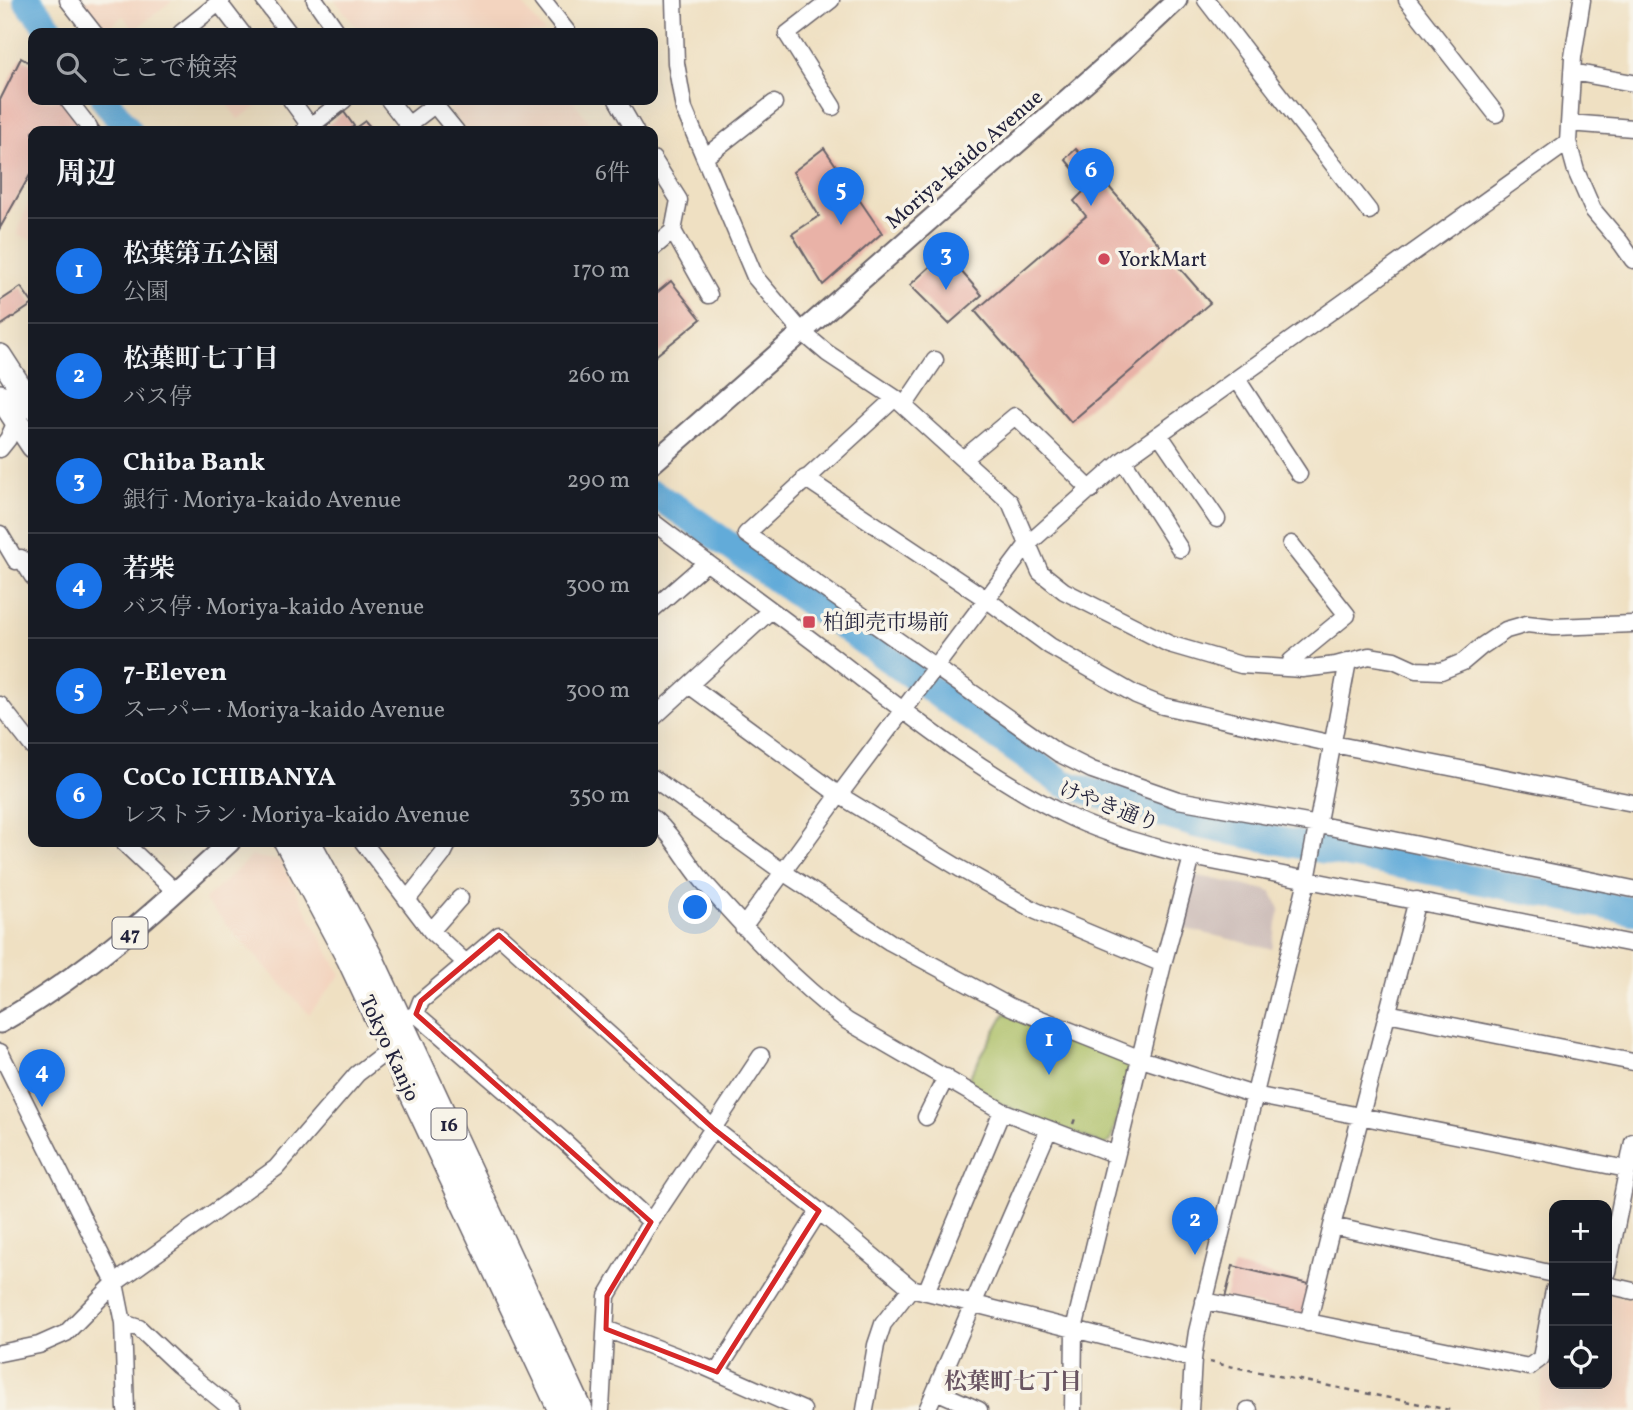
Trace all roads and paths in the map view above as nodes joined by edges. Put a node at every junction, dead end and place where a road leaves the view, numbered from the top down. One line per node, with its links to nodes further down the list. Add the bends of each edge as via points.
1 (68, 0): 12 (street)
2 (264, 0): 15 (street)
3 (315, 0): 16 (street)
4 (542, 0): 17 (street)
5 (674, 0): 38 (street, via 676,63 684,109)
6 (831, 0): 26 (street, via 787,34)
7 (1177, 0): 45 (main road, Moriya-kaido Avenue)
8 (1206, 0): 40 (street)
9 (1407, 0): 27 (street)
10 (1581, 0): 18 (street)
11 (221, 1): 13 (street); 14 (street)
12 (90, 28)
13 (187, 28)
14 (239, 28)
15 (285, 28)
16 (335, 28)
17 (564, 28)
18 (1572, 72): 19 (street); 28 (street)
19 (1633, 83)
20 (774, 103): 38 (street)
21 (72, 105): 29 (street)
22 (294, 105): 30 (street)
23 (336, 105): 31 (street)
24 (392, 105): 32 (street)
25 (620, 105): 35 (street)
26 (833, 107)
27 (1496, 114)
28 (1569, 124): 36 (street); 37 (street)
29 (88, 126)
30 (305, 126)
31 (311, 126)
32 (408, 126)
33 (412, 126): 34 (street, via 433,106)
34 (452, 126)
35 (632, 126)
36 (1633, 128)
37 (1568, 142): 43 (street, via 1592,210); 48 (street)
38 (705, 157): 45 (street, via 755,277)
39 (658, 167): 41 (street, via 679,201)
40 (1369, 211)
41 (673, 231): 42 (street); 44 (street)
42 (658, 244)
43 (1633, 260)
44 (709, 295)
45 (801, 331): 50 (street); 54 (main road, Moriya-kaido Avenue)
46 (0, 356): 51 (highway)
47 (935, 360): 50 (street)
48 (1237, 379): 52 (street); 57 (street)
49 (0, 396): 51 (highway)
50 (900, 402): 55 (street); 58 (street)
51 (28, 405): 53 (street)
52 (1159, 434): 56 (street); 60 (street)
53 (0, 449)
54 (658, 459)
55 (963, 459): 59 (street, via 1016,416); 63 (street, via 1010,502)
56 (1123, 460): 59 (street); 65 (street)
57 (1299, 474)
58 (805, 478): 68 (street); 73 (street, via 746,534)
59 (1091, 490): 63 (street)
60 (1217, 519)
61 (658, 526): 66 (street, けやき通り)
62 (0, 534): 67 (street, via 16,561 21,558)
63 (1028, 544): 68 (street); 74 (street, via 1040,572 1064,591 1169,644 1241,665)
64 (1291, 544): 74 (street, via 1347,615 1292,661)
65 (1180, 548)
66 (706, 563): 69 (street); 70 (street, けやき通り)
67 (28, 570)
68 (986, 599): 73 (street); 80 (street, via 1050,646 1136,695 1163,706)
69 (658, 605)
70 (771, 610): 75 (street); 77 (street, けやき通り)
71 (1633, 624): 72 (street, via 1527,624 1506,630 1463,662 1441,671 1416,670 1369,656)
72 (1348, 660): 74 (street); 80 (street)
73 (935, 666): 77 (street); 85 (street, via 1058,753 1093,770 1178,800)
74 (1292, 668)
75 (689, 685): 78 (street); 82 (street)
76 (0, 705): 79 (street)
77 (903, 710): 82 (street); 92 (street, けやき通り, via 1031,798 1125,839)
78 (658, 713)
79 (28, 738)
80 (1333, 744): 83 (street); 85 (street)
81 (658, 782): 93 (street)
82 (839, 795): 93 (street); 104 (street, via 1036,911)
83 (1633, 803)
84 (658, 822): 100 (street)
85 (1318, 830): 94 (street); 95 (street)
86 (128, 847): 96 (street)
87 (225, 847): 96 (main road, 47)
88 (289, 847): 108 (highway, Tokyo Kanjo / 16)
89 (312, 847): 106 (highway, Tokyo Kanjo / 16)
90 (367, 847): 98 (street)
91 (446, 847): 98 (street)
92 (1192, 857): 94 (street, けやき通り); 104 (street)
93 (783, 872): 100 (street); 111 (street, via 890,942 1011,1007)
94 (1308, 874): 99 (street, けやき通り); 114 (street)
95 (1633, 889)
96 (176, 892): 107 (main road, 47, via 106,954)
97 (460, 898): 101 (street)
98 (407, 900): 101 (street)
99 (1417, 900): 102 (street, けやき通り); 105 (street)
100 (743, 927): 113 (street, via 825,1005 907,1058)
101 (431, 931): 103 (street)
102 (1633, 944)
103 (466, 962): 106 (street); 118 (street, via 499,935)
104 (1163, 964): 111 (street)
105 (1387, 1013): 112 (street); 116 (street)
106 (409, 1017): 124 (street, via 565,1142); 147 (highway, Tokyo Kanjo / 16)
107 (0, 1023)
108 (391, 1048): 128 (street, via 357,1074 276,1168); 146 (highway, Tokyo Kanjo / 16)
109 (0, 1052): 128 (street)
110 (761, 1056): 118 (street)
111 (1141, 1059): 114 (street); 121 (street)
112 (1633, 1062)
113 (946, 1077): 115 (street); 117 (street)
114 (1254, 1095): 116 (street); 132 (street)
115 (1002, 1111): 119 (street); 130 (street)
116 (1360, 1115): 122 (street); 125 (street)
117 (926, 1116)
118 (713, 1129): 123 (street); 124 (street)
119 (1049, 1129): 121 (street); 133 (street)
120 (1633, 1142): 122 (street)
121 (1116, 1155): 138 (street)
122 (1628, 1169): 126 (street)
123 (819, 1211): 130 (street); 142 (street)
124 (651, 1222): 137 (street, via 607,1296)
125 (1332, 1226): 127 (street); 136 (street)
126 (1609, 1263)
127 (1549, 1273)
128 (115, 1283): 135 (street); 140 (street, via 66,1333 39,1345)
129 (1612, 1286): 131 (street)
130 (918, 1290): 133 (street); 150 (street, via 883,1324)
131 (1633, 1291)
132 (1204, 1301): 136 (street); 141 (street)
133 (974, 1304): 138 (street); 143 (street)
134 (1549, 1316): 136 (street, via 1541,1358 1529,1367)
135 (122, 1323): 144 (street); 145 (street, via 139,1328)
136 (1308, 1323)
137 (606, 1328): 142 (street); 148 (street)
138 (1074, 1328): 141 (street); 153 (street)
139 (1210, 1352): 155 (path, via 1209,1362)
140 (0, 1353)
141 (1193, 1359): 154 (street)
142 (717, 1372): 149 (street)
143 (936, 1391): 151 (street); 152 (street)
144 (127, 1410)
145 (233, 1410)
146 (560, 1410)
147 (581, 1410)
148 (601, 1410)
149 (803, 1410)
150 (865, 1410)
151 (927, 1410)
152 (979, 1410)
153 (1073, 1410)
154 (1190, 1410)
155 (1450, 1410)

